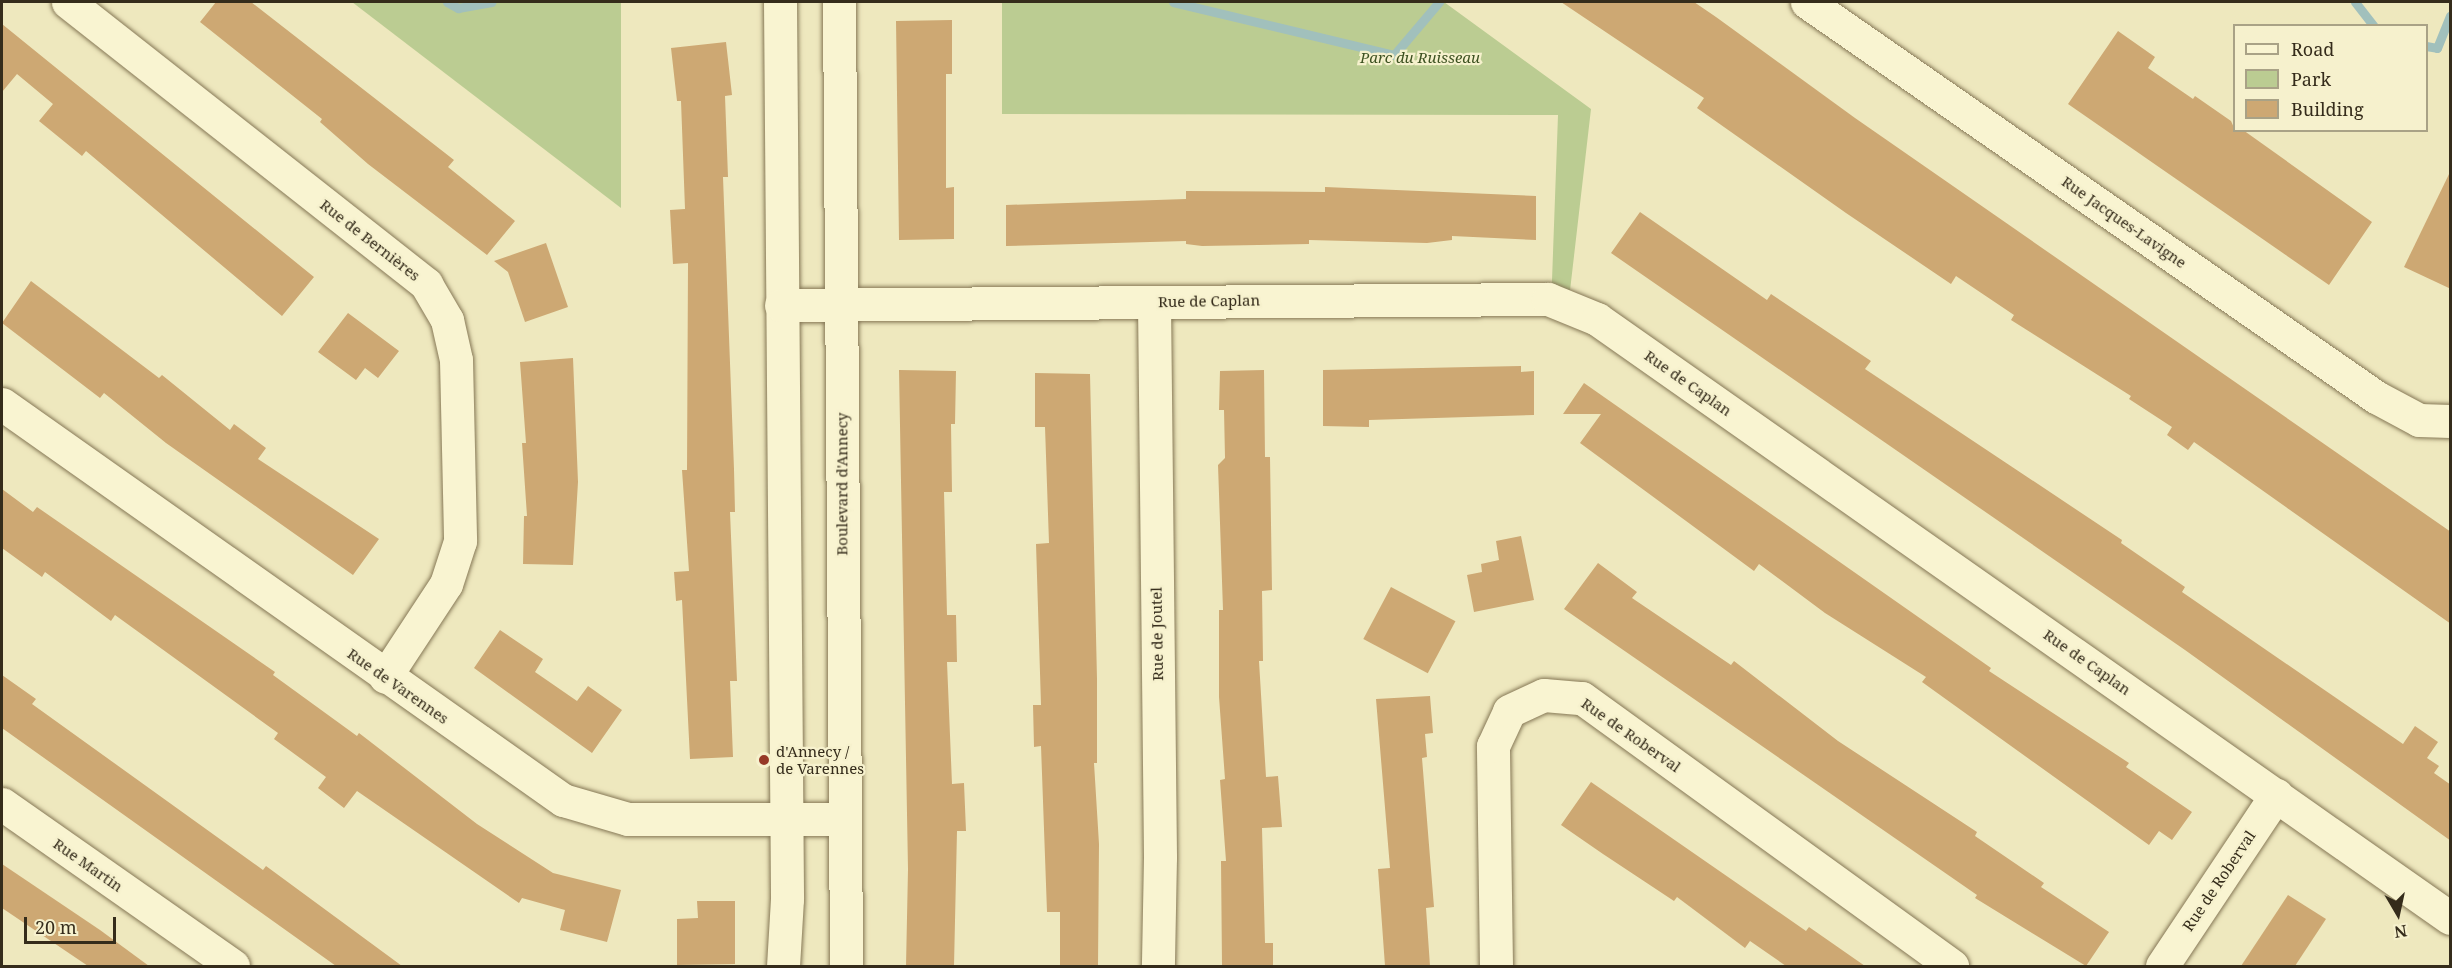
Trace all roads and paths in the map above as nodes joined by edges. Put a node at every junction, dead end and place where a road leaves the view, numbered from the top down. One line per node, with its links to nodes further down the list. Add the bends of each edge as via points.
1 (68, 2): 10 (street, Rue de Bernières, via 426,284 447,320 456,360 460,541 446,584)
2 (780, 2): 7 (street)
3 (839, 2): 6 (street, Boulevard d'Annecy)
4 (1807, 2): 9 (street, Rue Jacques-Lavigne, via 2376,397 2419,420)
5 (1154, 302): 6 (street, Rue de Caplan); 11 (street, Rue de Caplan, via 1548,299 1597,319); 19 (street, Rue de Joutel, via 1161,857)
6 (841, 304): 7 (street, Rue de Caplan); 14 (street, Boulevard d'Annecy)
7 (781, 305): 13 (street)
8 (2, 405): 10 (street, Rue de Varennes)
9 (2451, 421)
10 (385, 677): 13 (street, Rue de Varennes, via 563,800 628,819)
11 (2276, 795): 15 (street, Rue de Caplan); 22 (street, Rue de Roberval)
12 (2, 804): 16 (street, Rue Martin)
13 (786, 819): 14 (street, Rue de Varennes); 17 (street)
14 (845, 819): 18 (street, Boulevard d'Annecy)
15 (2451, 918)
16 (233, 966)
17 (783, 966)
18 (846, 966)
19 (1158, 966)
20 (1496, 966): 21 (street, Rue de Roberval, via 1492,746 1509,711 1544,694 1582,698)
21 (1952, 966)
22 (2162, 966)

